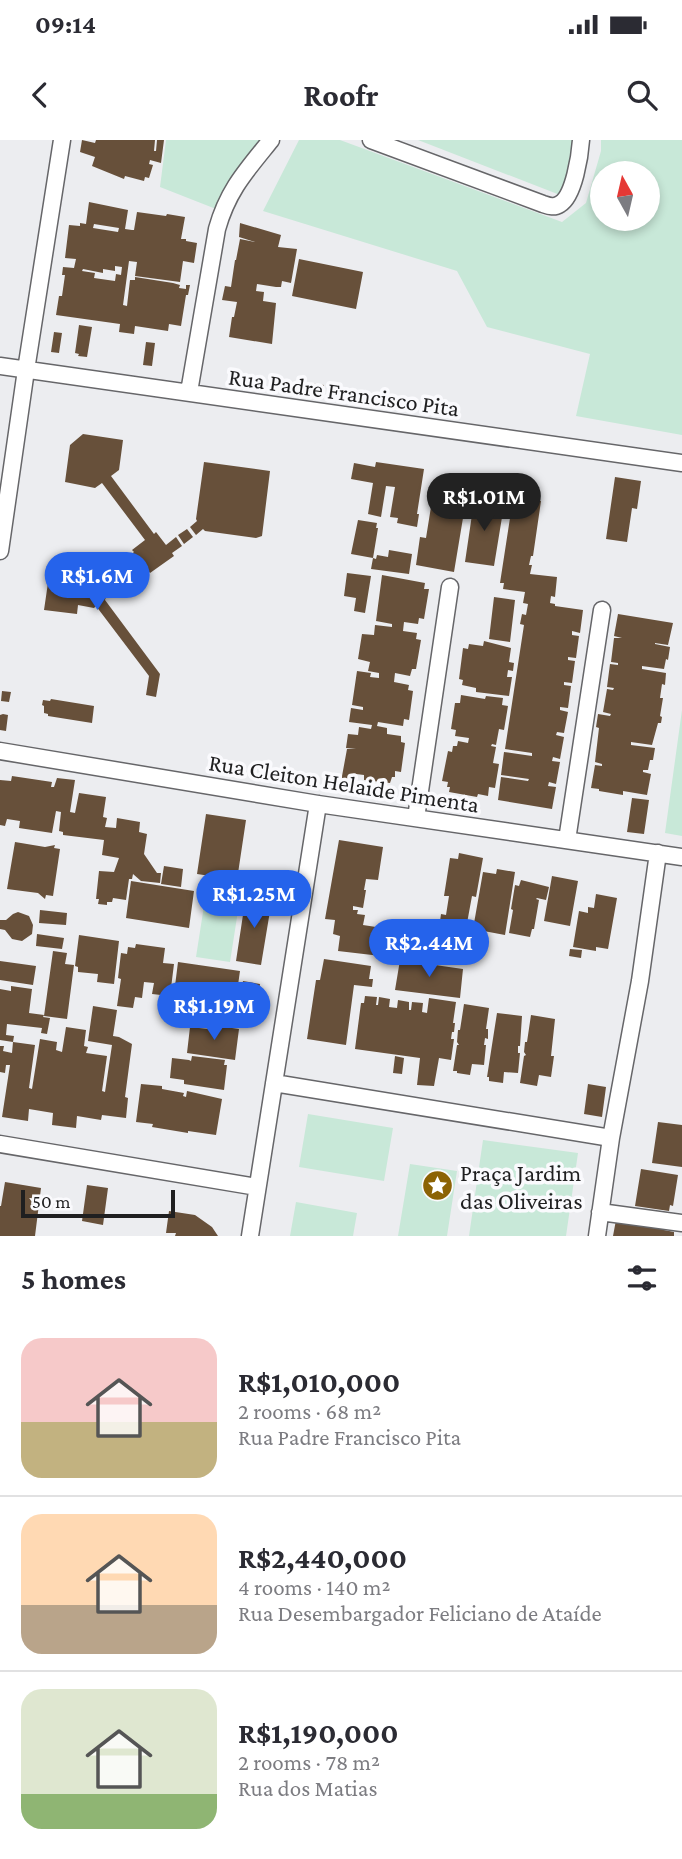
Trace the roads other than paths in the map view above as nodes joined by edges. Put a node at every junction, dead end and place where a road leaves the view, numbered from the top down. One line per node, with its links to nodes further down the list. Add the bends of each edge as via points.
1 (62, 140): 6 (street)
2 (271, 140): 7 (street, via 222,211)
3 (372, 140): 4 (street, via 550,206 559,205 569,193)
4 (581, 140)
5 (0, 366): 6 (street, Rua Padre Francisco Pita)
6 (26, 370): 7 (street, Rua Padre Francisco Pita); 9 (street)
7 (189, 392): 8 (street, Rua Padre Francisco Pita)
8 (682, 463)
9 (0, 551)
10 (450, 587): 14 (street)
11 (602, 610): 15 (street)
12 (0, 751): 13 (street, Rua Cleiton Helaide Pimenta)
13 (318, 804): 14 (street, Rua Cleiton Helaide Pimenta); 18 (street)
14 (416, 818): 15 (street, Rua Cleiton Helaide Pimenta)
15 (567, 840): 16 (street, Rua Cleiton Helaide Pimenta)
16 (658, 853): 17 (street, Rua Cleiton Helaide Pimenta); 19 (street)
17 (682, 857)
18 (274, 1083): 19 (street); 21 (street)
19 (611, 1138): 22 (street)
20 (0, 1144): 21 (street)
21 (257, 1187): 24 (street)
22 (600, 1212): 23 (street); 25 (street)
23 (682, 1223)
24 (250, 1236)
25 (597, 1236)

